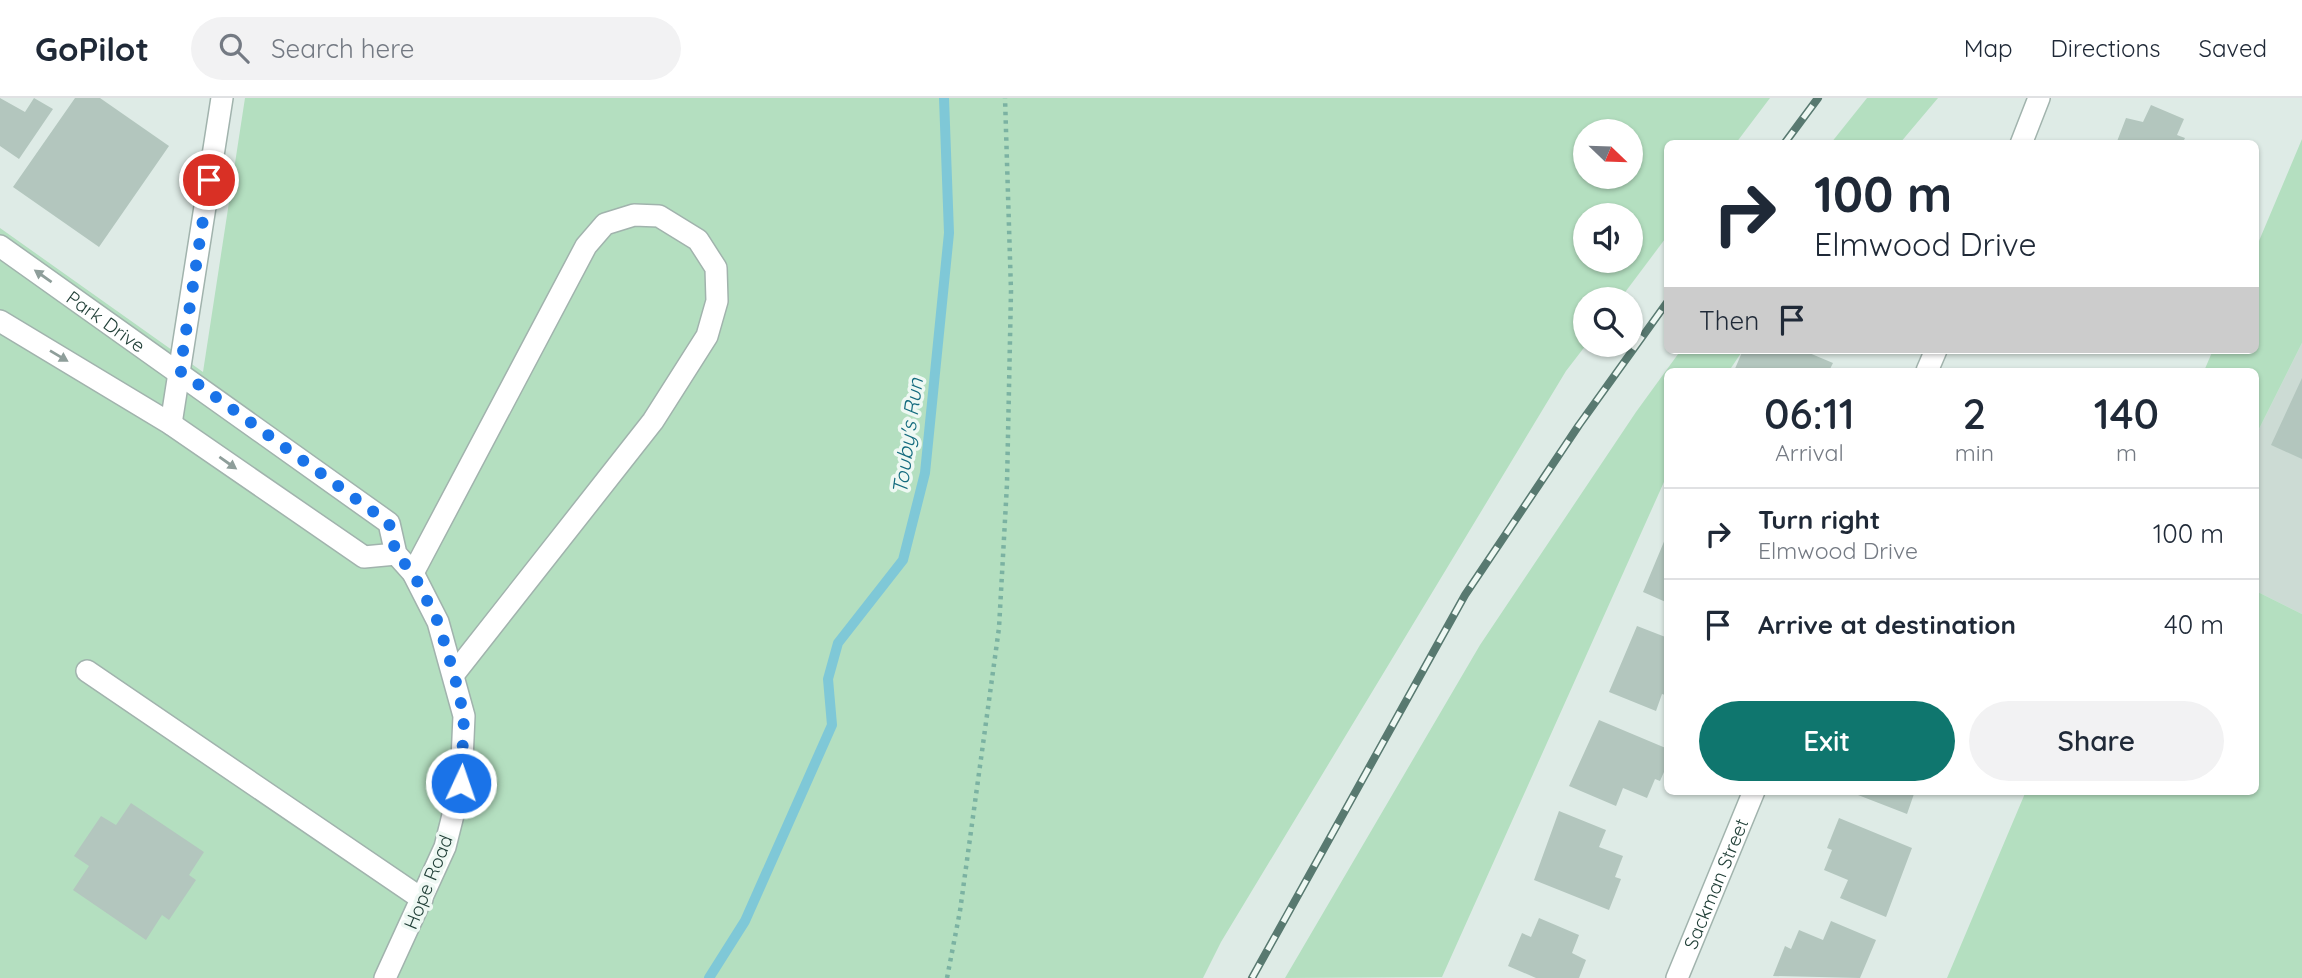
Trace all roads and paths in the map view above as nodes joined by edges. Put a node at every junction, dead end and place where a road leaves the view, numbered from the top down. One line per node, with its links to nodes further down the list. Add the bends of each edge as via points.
1 (222, 98): 7 (street)
2 (1005, 98): 17 (path, via 1011,291 999,628)
3 (2039, 98): 4 (street)
4 (2023, 140)
5 (0, 246): 7 (street, Park Drive, one-way to 5)
6 (0, 321): 8 (street, one-way to 8)
7 (180, 371): 8 (street); 9 (street, Park Drive, via 389,523)
8 (171, 424): 9 (street, one-way to 9, via 364,557)
9 (396, 554): 10 (street, Park Drive)
10 (413, 573): 12 (street, Park Drive, via 438,622); 12 (street, via 586,246 605,224 634,215 659,216 698,240 716,268 717,301 707,336 653,421)
11 (87, 671): 15 (street)
12 (454, 674): 13 (street, Park Drive, via 464,716)
13 (461, 783): 15 (street, Hope Road, via 445,847)
14 (1752, 795): 18 (street, Sackman Street)
15 (422, 900): 16 (street, Hope Road)
16 (385, 978)
17 (947, 978)
18 (1677, 978)

